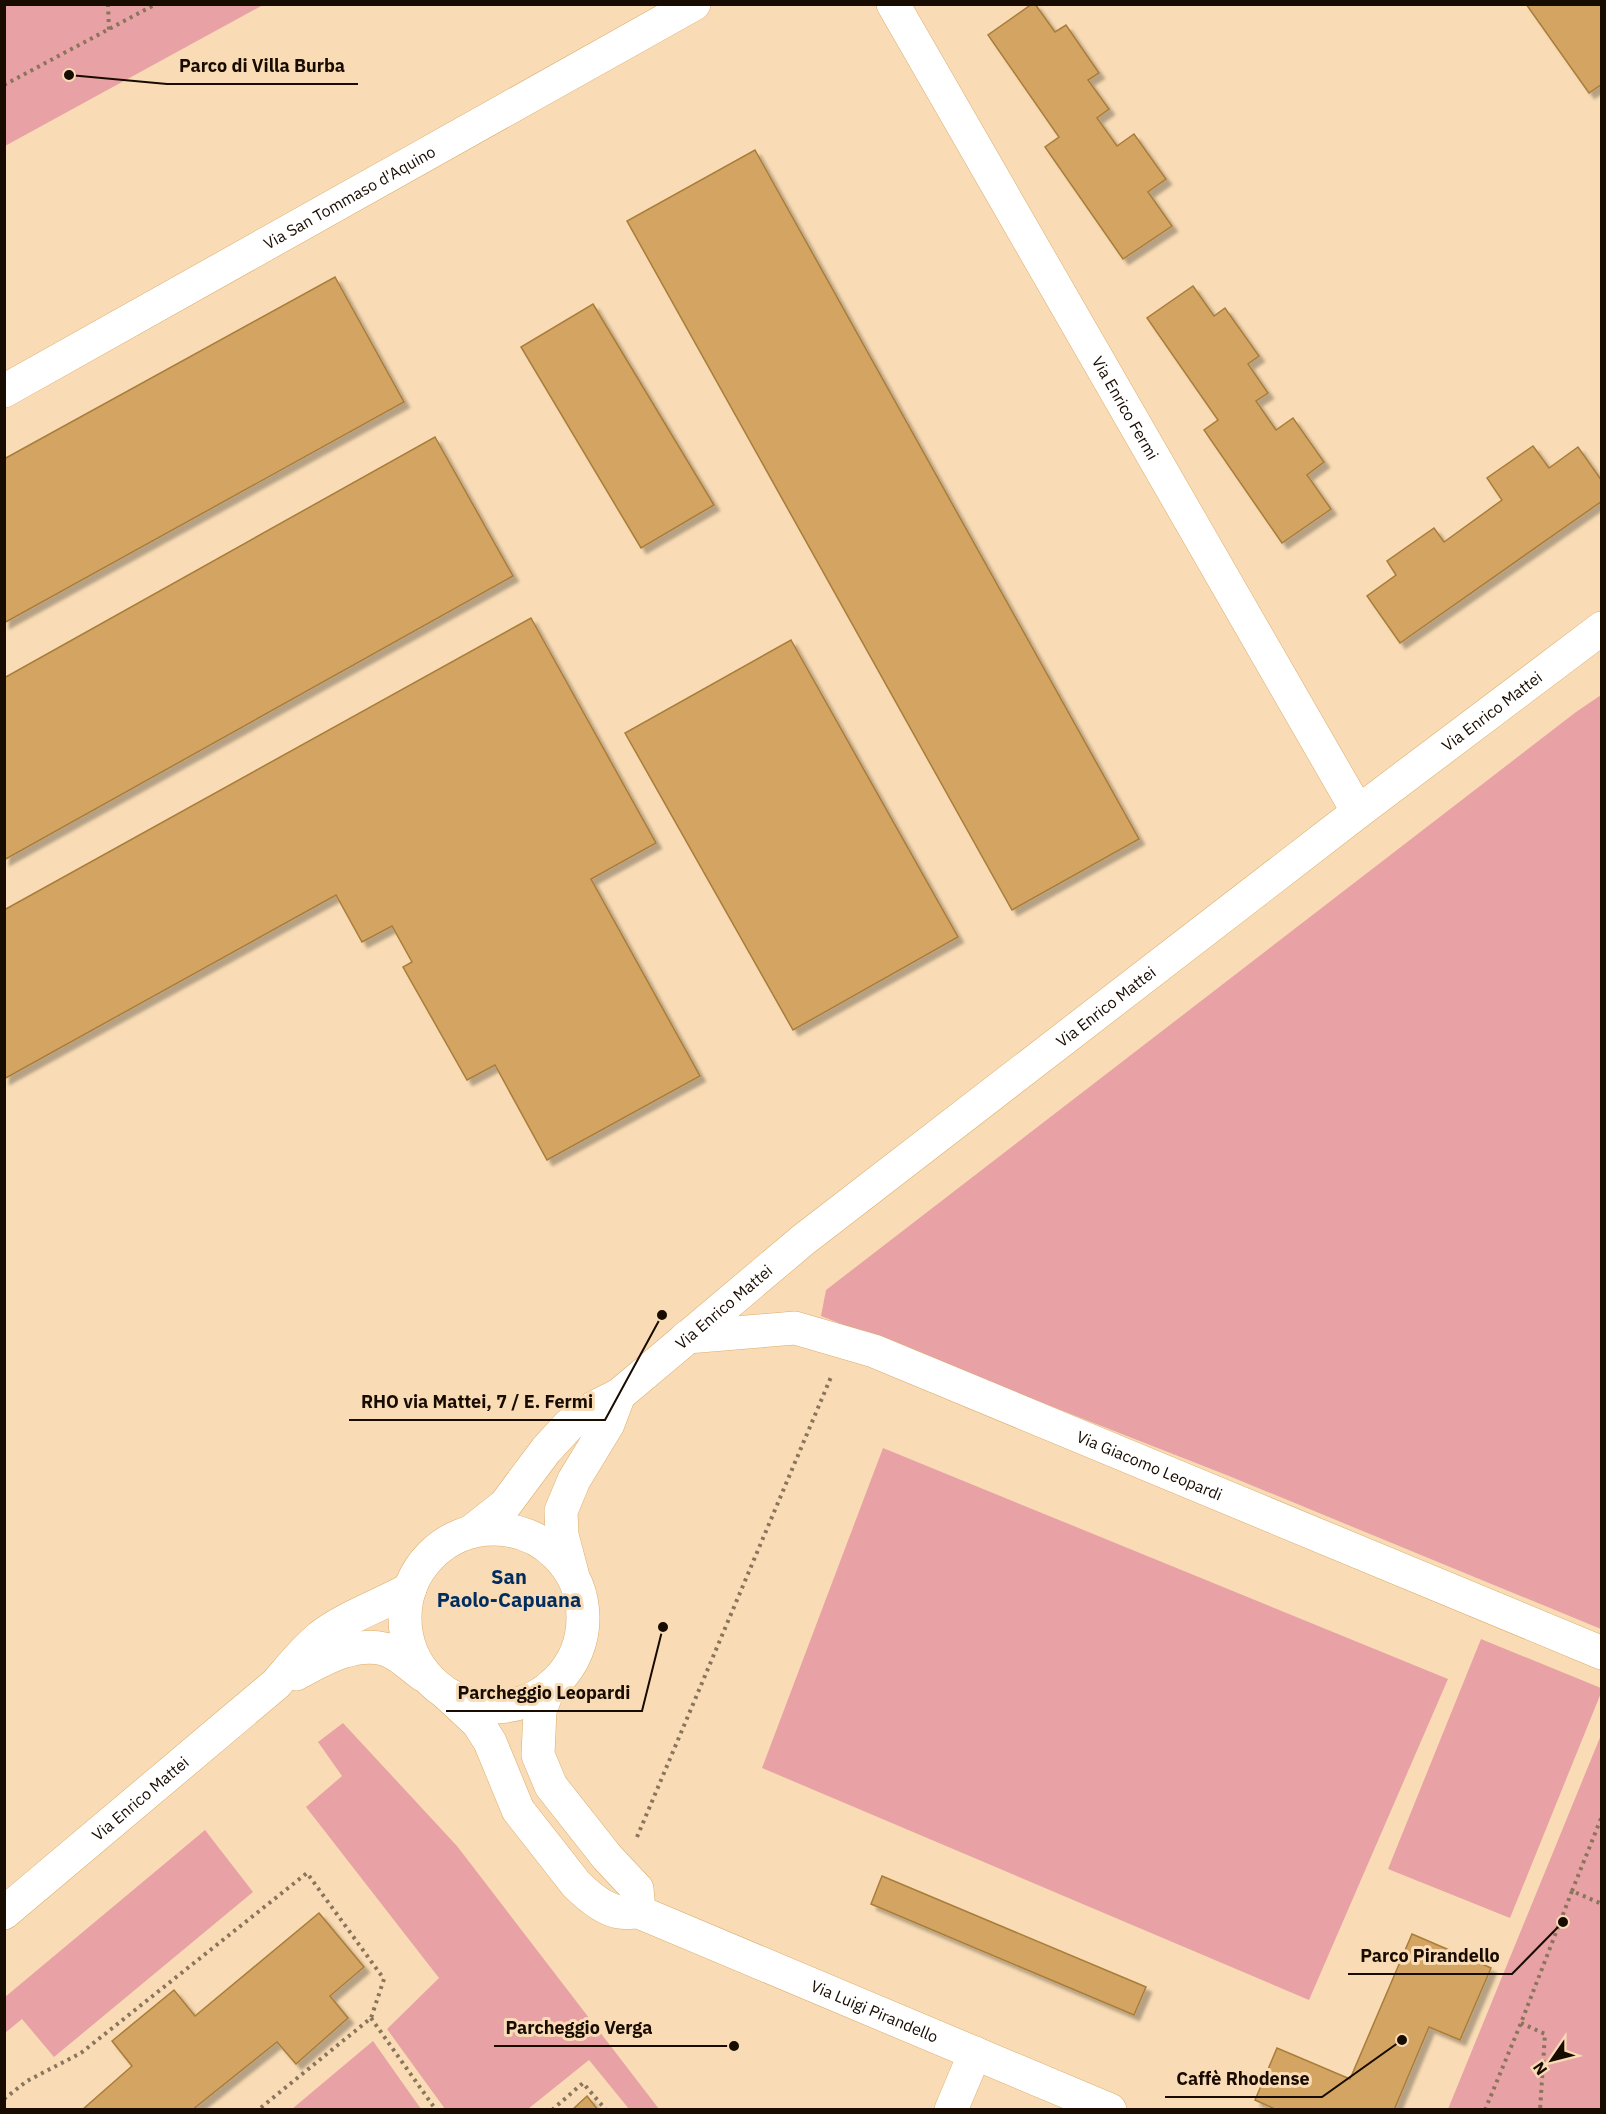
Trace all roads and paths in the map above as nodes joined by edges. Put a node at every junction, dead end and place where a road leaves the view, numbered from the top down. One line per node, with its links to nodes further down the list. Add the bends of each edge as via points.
1 (108, 4): 5 (path)
2 (156, 4): 5 (path)
3 (694, 4): 7 (street, Via San Tommaso d'Aquino)
4 (893, 4): 9 (street, Via Enrico Fermi)
5 (109, 30): 6 (path)
6 (4, 85)
7 (4, 390)
8 (1602, 628): 9 (street, Via Enrico Mattei)
9 (1358, 812): 10 (street, Via Enrico Mattei, via 813,1233)
10 (687, 1337): 12 (street, Via Enrico Mattei); 16 (street, Via Giacomo Leopardi, via 795,1328 874,1352)
11 (835, 1367): 21 (path)
12 (619, 1395): 13 (street, Via Enrico Mattei, via 569,1425 506,1505); 14 (street, Via Enrico Mattei, via 608,1424 561,1510 562,1535)
13 (472, 1532): 14 (street, via 498,1529 542,1542); 15 (street, via 446,1543 424,1562)
14 (574, 1579): 19 (street, via 584,1627 579,1649 567,1671)
15 (410, 1589): 17 (street, Via Enrico Mattei, via 321,1637); 18 (street, via 405,1612 407,1636 415,1659)
16 (1602, 1653)
17 (276, 1684): 18 (street, Via Enrico Mattei, via 358,1648 385,1649); 25 (street, Via Enrico Mattei)
18 (438, 1687): 19 (street, via 470,1704 497,1708 526,1702); 24 (street, Via Luigi Pirandello, via 478,1723 518,1810 576,1884 618,1912)
19 (548, 1690): 24 (street, via 540,1710 538,1755 551,1786 637,1889)
20 (1602, 1816): 22 (path)
21 (633, 1846)
22 (1572, 1891): 23 (path); 27 (path)
23 (1602, 1904)
24 (639, 1912): 28 (street, Via Luigi Pirandello)
25 (4, 1913)
26 (371, 2018): 29 (path, via 384,1979 307,1873 81,2053 27,2081); 30 (path); 31 (path)
27 (1521, 2023): 36 (path); 37 (path, via 1545,2034)
28 (975, 2053): 34 (street); 35 (street, Via Luigi Pirandello)
29 (4, 2099)
30 (258, 2109)
31 (436, 2109)
32 (552, 2109): 33 (path, via 583,2083)
33 (606, 2109)
34 (951, 2109)
35 (1110, 2109)
36 (1485, 2109)
37 (1540, 2109)

